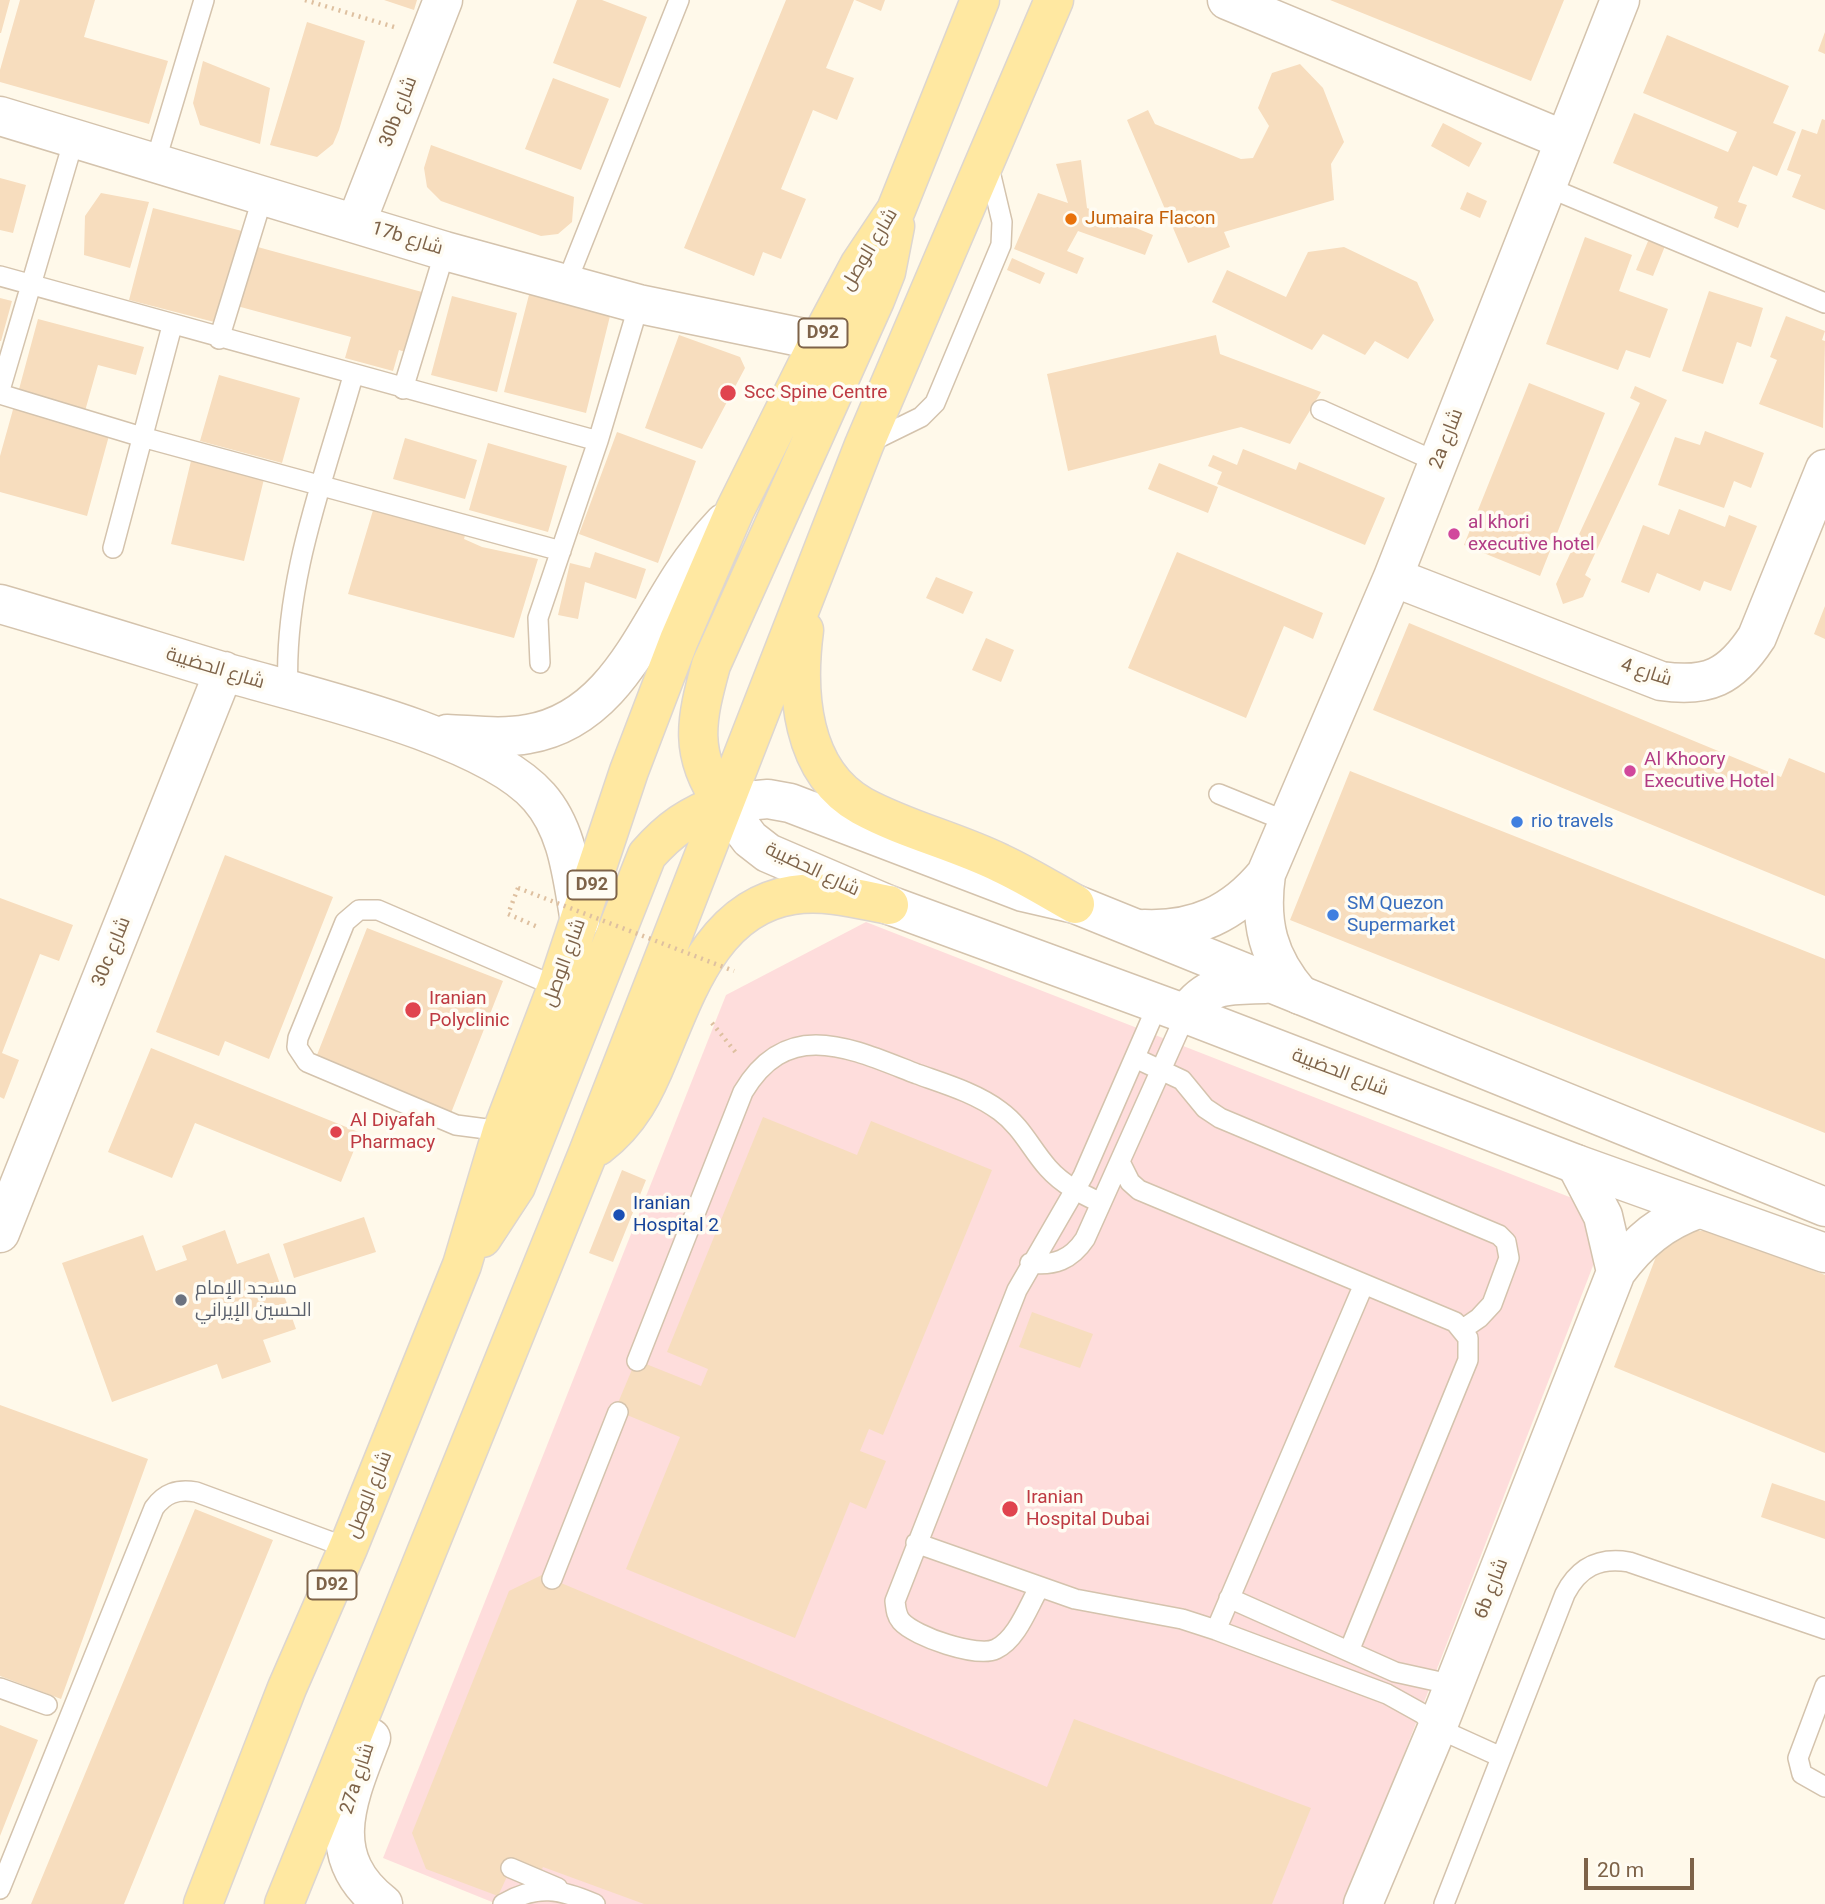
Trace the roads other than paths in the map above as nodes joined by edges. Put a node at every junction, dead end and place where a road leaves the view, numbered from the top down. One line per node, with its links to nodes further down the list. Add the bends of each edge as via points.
1 (204, 0): 12 (lane)
2 (443, 0): 16 (street, 30b شارع)
3 (680, 0): 19 (lane)
4 (980, 0): 15 (main road, شارع الوصل / D92)
5 (1054, 0): 11 (main road)
6 (1227, 0): 10 (street)
7 (1620, 0): 10 (street, 2a شارع)
8 (0, 116): 9 (street, 17b شارع)
9 (74, 139): 12 (street, 17b شارع); 20 (lane)
10 (1564, 140): 13 (street, 2a شارع)
11 (986, 158): 32 (main road); 32 (lane, via 1002,222 1002,245 940,394 921,417)
12 (155, 163): 14 (street, 17b شارع)
13 (1545, 186): 21 (lane); 33 (street, 2a شارع)
14 (263, 196): 16 (street, 17b شارع); 24 (lane)
15 (896, 210): 25 (main road, شارع الوصل / D92); 48 (main road, via 886,272 711,665 697,716 698,751 706,779)
16 (356, 223): 17 (street, 17b شارع)
17 (445, 251): 19 (street, 17b شارع); 27 (lane)
18 (0, 276): 20 (lane)
19 (566, 284): 22 (street, 17b شارع)
20 (31, 286): 23 (lane); 28 (lane)
21 (1825, 303)
22 (639, 304): 25 (street, 17b شارع); 31 (lane)
23 (172, 326): 24 (lane); 30 (lane)
24 (219, 338): 26 (lane)
25 (818, 341): 36 (main road, شارع الوصل / D92)
26 (353, 376): 27 (lane); 35 (lane)
27 (403, 389): 31 (lane)
28 (0, 392): 30 (lane)
29 (1321, 410): 33 (lane)
30 (142, 437): 35 (lane); 38 (lane)
31 (598, 441): 39 (lane)
32 (864, 445): 40 (main road)
33 (1437, 463): 41 (street, 2a شارع)
34 (1825, 470): 37 (street, شارع 4)
35 (323, 484): 39 (lane); 45 (lane, via 293,595 286,652)
36 (735, 510): 46 (street, شارع الحضيبة, via 684,573 616,679 589,707 528,734); 53 (main road, شارع الوصل / D92, via 629,771)
37 (1814, 529): 41 (street, شارع 4, via 1741,661 1717,678 1689,685 1661,681)
38 (113, 548)
39 (561, 551): 43 (lane, via 538,618)
40 (811, 577): 48 (main road); 51 (main road, via 799,664 800,704 808,737 823,767 859,804 1000,862)
41 (1393, 577): 49 (street, 2a شارع)
42 (0, 604): 44 (street, شارع الحضيبة)
43 (540, 663)
44 (224, 671): 45 (street, شارع الحضيبة); 68 (street, 30c شارع)
45 (288, 690): 46 (street, شارع الحضيبة)
46 (431, 733): 53 (street, شارع الحضيبة, via 500,766 539,797 564,840)
47 (1219, 794): 49 (lane)
48 (723, 803): 51 (street, via 756,799 790,803 1023,892); 52 (street, شارع الحضيبة, via 735,822 768,853); 61 (main road); 71 (main road, via 668,831 648,855 516,1186)
49 (1288, 822): 50 (street, 2a شارع)
50 (1266, 874): 54 (street, 2a شارع, via 1251,892 1212,919 1167,930); 56 (street, 2a شارع, via 1264,927 1270,952 1283,975)
51 (1075, 904): 54 (street)
52 (889, 905): 57 (street, شارع الحضيبة); 61 (main road, via 827,894 794,895 761,904 733,922 705,957 643,1096 628,1118)
53 (580, 922): 55 (main road, شارع الوصل / D92)
54 (1144, 929): 56 (street)
55 (557, 987): 60 (main road, شارع الوصل / D92); 60 (lane, via 379,910 359,910 345,922 298,1038 297,1047 307,1062 456,1125)
56 (1283, 990): 57 (street, via 1226,985); 65 (street)
57 (1172, 1009): 58 (lane); 59 (lane); 63 (street, شارع الحضيبة)
58 (1135, 1058): 59 (lane); 64 (lane)
59 (1162, 1069): 62 (lane); 74 (lane, via 1182,1080 1205,1108 1220,1118 1499,1235 1506,1242 1509,1258 1492,1304)
60 (502, 1131): 71 (main road, شارع الوصل / D92)
61 (588, 1153): 85 (main road)
62 (1120, 1162): 66 (lane); 73 (lane, via 1139,1190)
63 (1576, 1164): 67 (street, شارع الحضيبة); 72 (street, via 1603,1216)
64 (1075, 1190): 66 (lane); 70 (lane); 75 (lane, via 1052,1172 1024,1131 973,1095 844,1045 794,1047 771,1058 743,1092)
65 (1814, 1194)
66 (1101, 1203): 70 (lane, via 1073,1254 1051,1264)
67 (1698, 1209): 69 (street, شارع الحضيبة); 72 (street, 6b شارع, via 1651,1232)
68 (0, 1233)
69 (1825, 1253)
70 (1030, 1263): 77 (lane)
71 (462, 1265): 78 (main road, شارع الوصل / D92)
72 (1616, 1272): 86 (street, 6b شارع)
73 (1364, 1284): 74 (lane); 81 (lane)
74 (1463, 1329): 84 (lane, via 1468,1338 1468,1360)
75 (637, 1361)
76 (618, 1412): 79 (lane)
77 (916, 1543): 80 (lane); 80 (lane, via 895,1601 896,1612 912,1629 973,1653 996,1650 1007,1643)
78 (348, 1548): 94 (lane, via 196,1492 184,1490 161,1498); 96 (main road, شارع الوصل / D92, via 287,1688)
79 (552, 1579)
80 (1039, 1588): 83 (lane, via 1102,1607 1182,1619)
81 (1229, 1598): 83 (lane); 84 (lane)
82 (1825, 1629): 91 (lane, via 1629,1562 1598,1562 1584,1569 1565,1594)
83 (1216, 1630): 90 (lane, via 1387,1694 1423,1714)
84 (1349, 1651): 86 (lane, via 1404,1675)
85 (373, 1684): 97 (main road); 98 (street, 27a شارع, via 376,1717 343,1824 347,1853 359,1879)
86 (1454, 1685): 90 (street, 6b شارع)
87 (1825, 1686): 92 (lane, via 1798,1758 1802,1774)
88 (0, 1688): 89 (lane)
89 (47, 1705)
90 (1437, 1728): 91 (lane); 101 (street, 6b شارع)
91 (1502, 1757): 102 (lane)
92 (1825, 1787)
93 (511, 1868): 95 (lane)
94 (0, 1889)
95 (569, 1892): 99 (lane, via 542,1889); 100 (lane)
96 (203, 1904)
97 (284, 1904)
98 (383, 1904)
99 (503, 1904)
100 (595, 1904)
101 (1363, 1904)
102 (1444, 1904)

